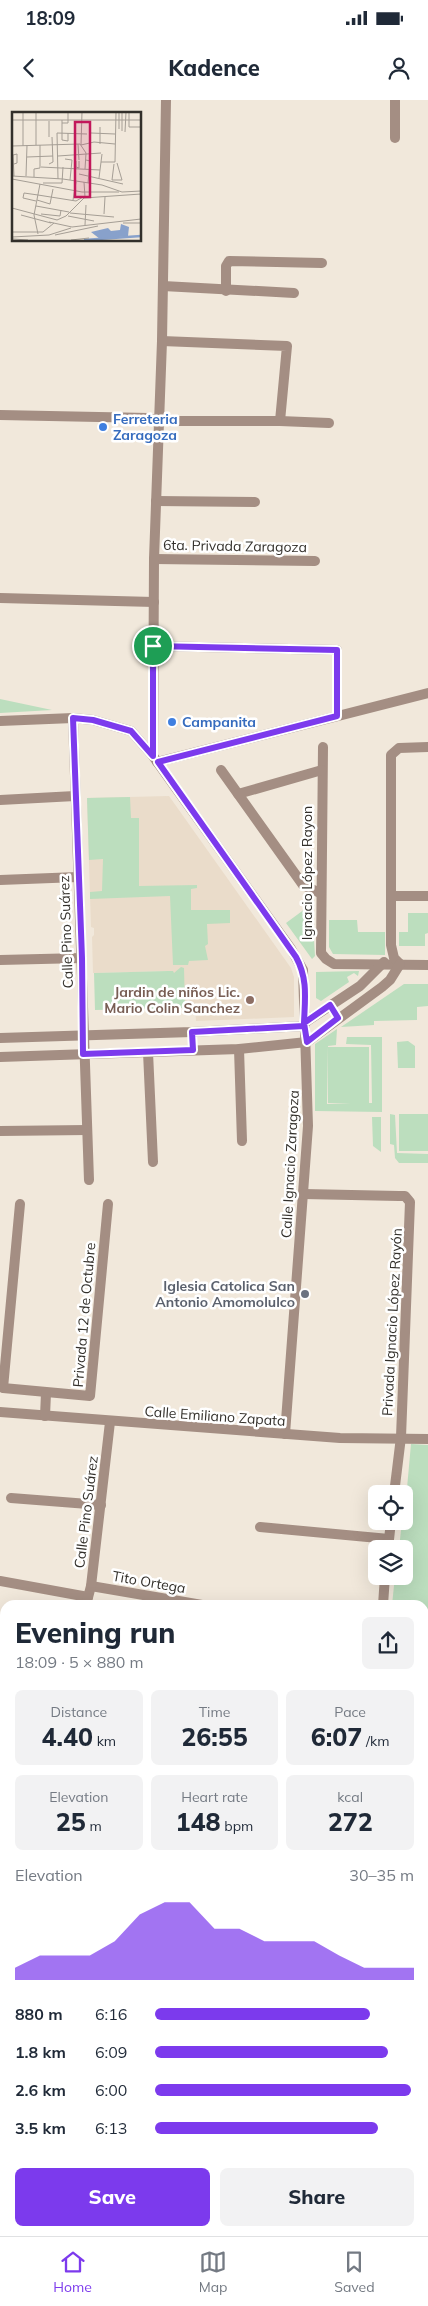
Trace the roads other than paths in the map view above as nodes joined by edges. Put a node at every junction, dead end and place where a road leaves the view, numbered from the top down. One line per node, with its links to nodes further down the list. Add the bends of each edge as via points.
1 (166, 100): 5 (street)
2 (395, 100): 3 (street)
3 (395, 138)
4 (322, 263): 6 (street, via 229,262 226,266)
5 (162, 286): 6 (street); 8 (street)
6 (226, 291): 7 (street)
7 (294, 293)
8 (162, 341): 10 (street, via 287,346); 11 (street)
9 (0, 414): 11 (street, via 148,418)
10 (280, 421): 11 (street); 12 (street)
11 (158, 422): 13 (street)
12 (329, 423)
13 (156, 501): 14 (street); 15 (street)
14 (255, 502)
15 (154, 559): 16 (street, 6ta. Privada Zaragoza); 18 (street)
16 (315, 562)
17 (0, 598): 18 (street)
18 (154, 602): 19 (street)
19 (153, 646): 21 (street, via 337,650); 26 (street)
20 (428, 693): 21 (street)
21 (337, 716): 26 (street)
22 (73, 718): 23 (street); 26 (street, Calle Ignacio Zaragoza, via 131,731); 30 (street, Calle Pino Suárez)
23 (0, 721)
24 (323, 747): 28 (street, Ignacio López Rayon)
25 (428, 747): 35 (street, via 399,748 392,755)
26 (155, 759): 47 (street, Calle Ignacio Zaragoza, via 296,957 303,970 305,984)
27 (221, 770): 29 (street)
28 (322, 770): 29 (street); 34 (street, Ignacio López Rayon)
29 (238, 794): 34 (street, via 303,885)
30 (75, 796): 31 (street); 32 (street, Calle Pino Suárez)
31 (0, 800)
32 (78, 877): 33 (street); 38 (street, Calle Pino Suárez)
33 (0, 880)
34 (320, 893): 41 (street, Ignacio López Rayon, via 321,953 326,960 334,964)
35 (391, 896): 36 (street); 37 (street)
36 (428, 896)
37 (392, 945): 40 (street, via 394,958); 41 (street, via 388,959)
38 (82, 958): 39 (street); 49 (street, Calle Pino Suárez)
39 (0, 960)
40 (400, 964): 41 (street, Ignacio López Rayon); 42 (street, Ignacio López Rayon); 44 (street, via 390,980)
41 (380, 965): 43 (street)
42 (428, 965)
43 (360, 986): 44 (street); 45 (street)
44 (368, 997): 46 (street)
45 (330, 1005): 46 (street); 47 (street)
46 (338, 1018): 51 (street)
47 (304, 1024): 48 (street); 51 (street, Calle Ignacio Zaragoza)
48 (192, 1032): 49 (street); 53 (street)
49 (83, 1035): 50 (street); 55 (street, Calle Pino Suárez)
50 (0, 1038)
51 (307, 1042): 52 (street); 62 (street, Calle Ignacio Zaragoza, via 308,1126)
52 (240, 1049): 53 (street); 59 (street)
53 (193, 1050): 54 (street)
54 (148, 1052): 55 (street); 60 (street)
55 (83, 1054): 56 (street); 57 (street, Calle Pino Suárez)
56 (0, 1057)
57 (87, 1130): 58 (street); 61 (street, Calle Pino Suárez)
58 (0, 1131)
59 (242, 1141)
60 (153, 1162)
61 (89, 1180)
62 (304, 1194): 69 (street, Calle Ignacio Zaragoza); 70 (street, Privada Ignacio López Rayón, via 405,1196 410,1202)
63 (20, 1204): 65 (street, Privada 12 de Octubre, via 3,1388)
64 (108, 1204): 65 (street, Privada 12 de Octubre, via 90,1396)
65 (46, 1393): 67 (street)
66 (0, 1412): 67 (street, Calle Emiliano Zapata)
67 (45, 1416): 68 (street, Calle Emiliano Zapata)
68 (110, 1422): 69 (street, Calle Emiliano Zapata); 74 (street, Calle Pino Suárez)
69 (285, 1434): 70 (street, Calle Emiliano Zapata)
70 (401, 1438): 71 (street, Calle Emiliano Zapata); 72 (street, Privada Ignacio López Rayón)
71 (428, 1439)
72 (395, 1485)
73 (11, 1498): 74 (street)
74 (101, 1505): 79 (street, Calle Pino Suárez)
75 (260, 1527): 76 (street)
76 (368, 1541)
77 (0, 1581): 80 (street)
78 (384, 1585): 83 (street)
79 (91, 1586): 81 (street, Calle Pino Suárez); 82 (street, Tito Ortega)
80 (83, 1600)
81 (87, 1600)
82 (173, 1600)
83 (383, 1600)

